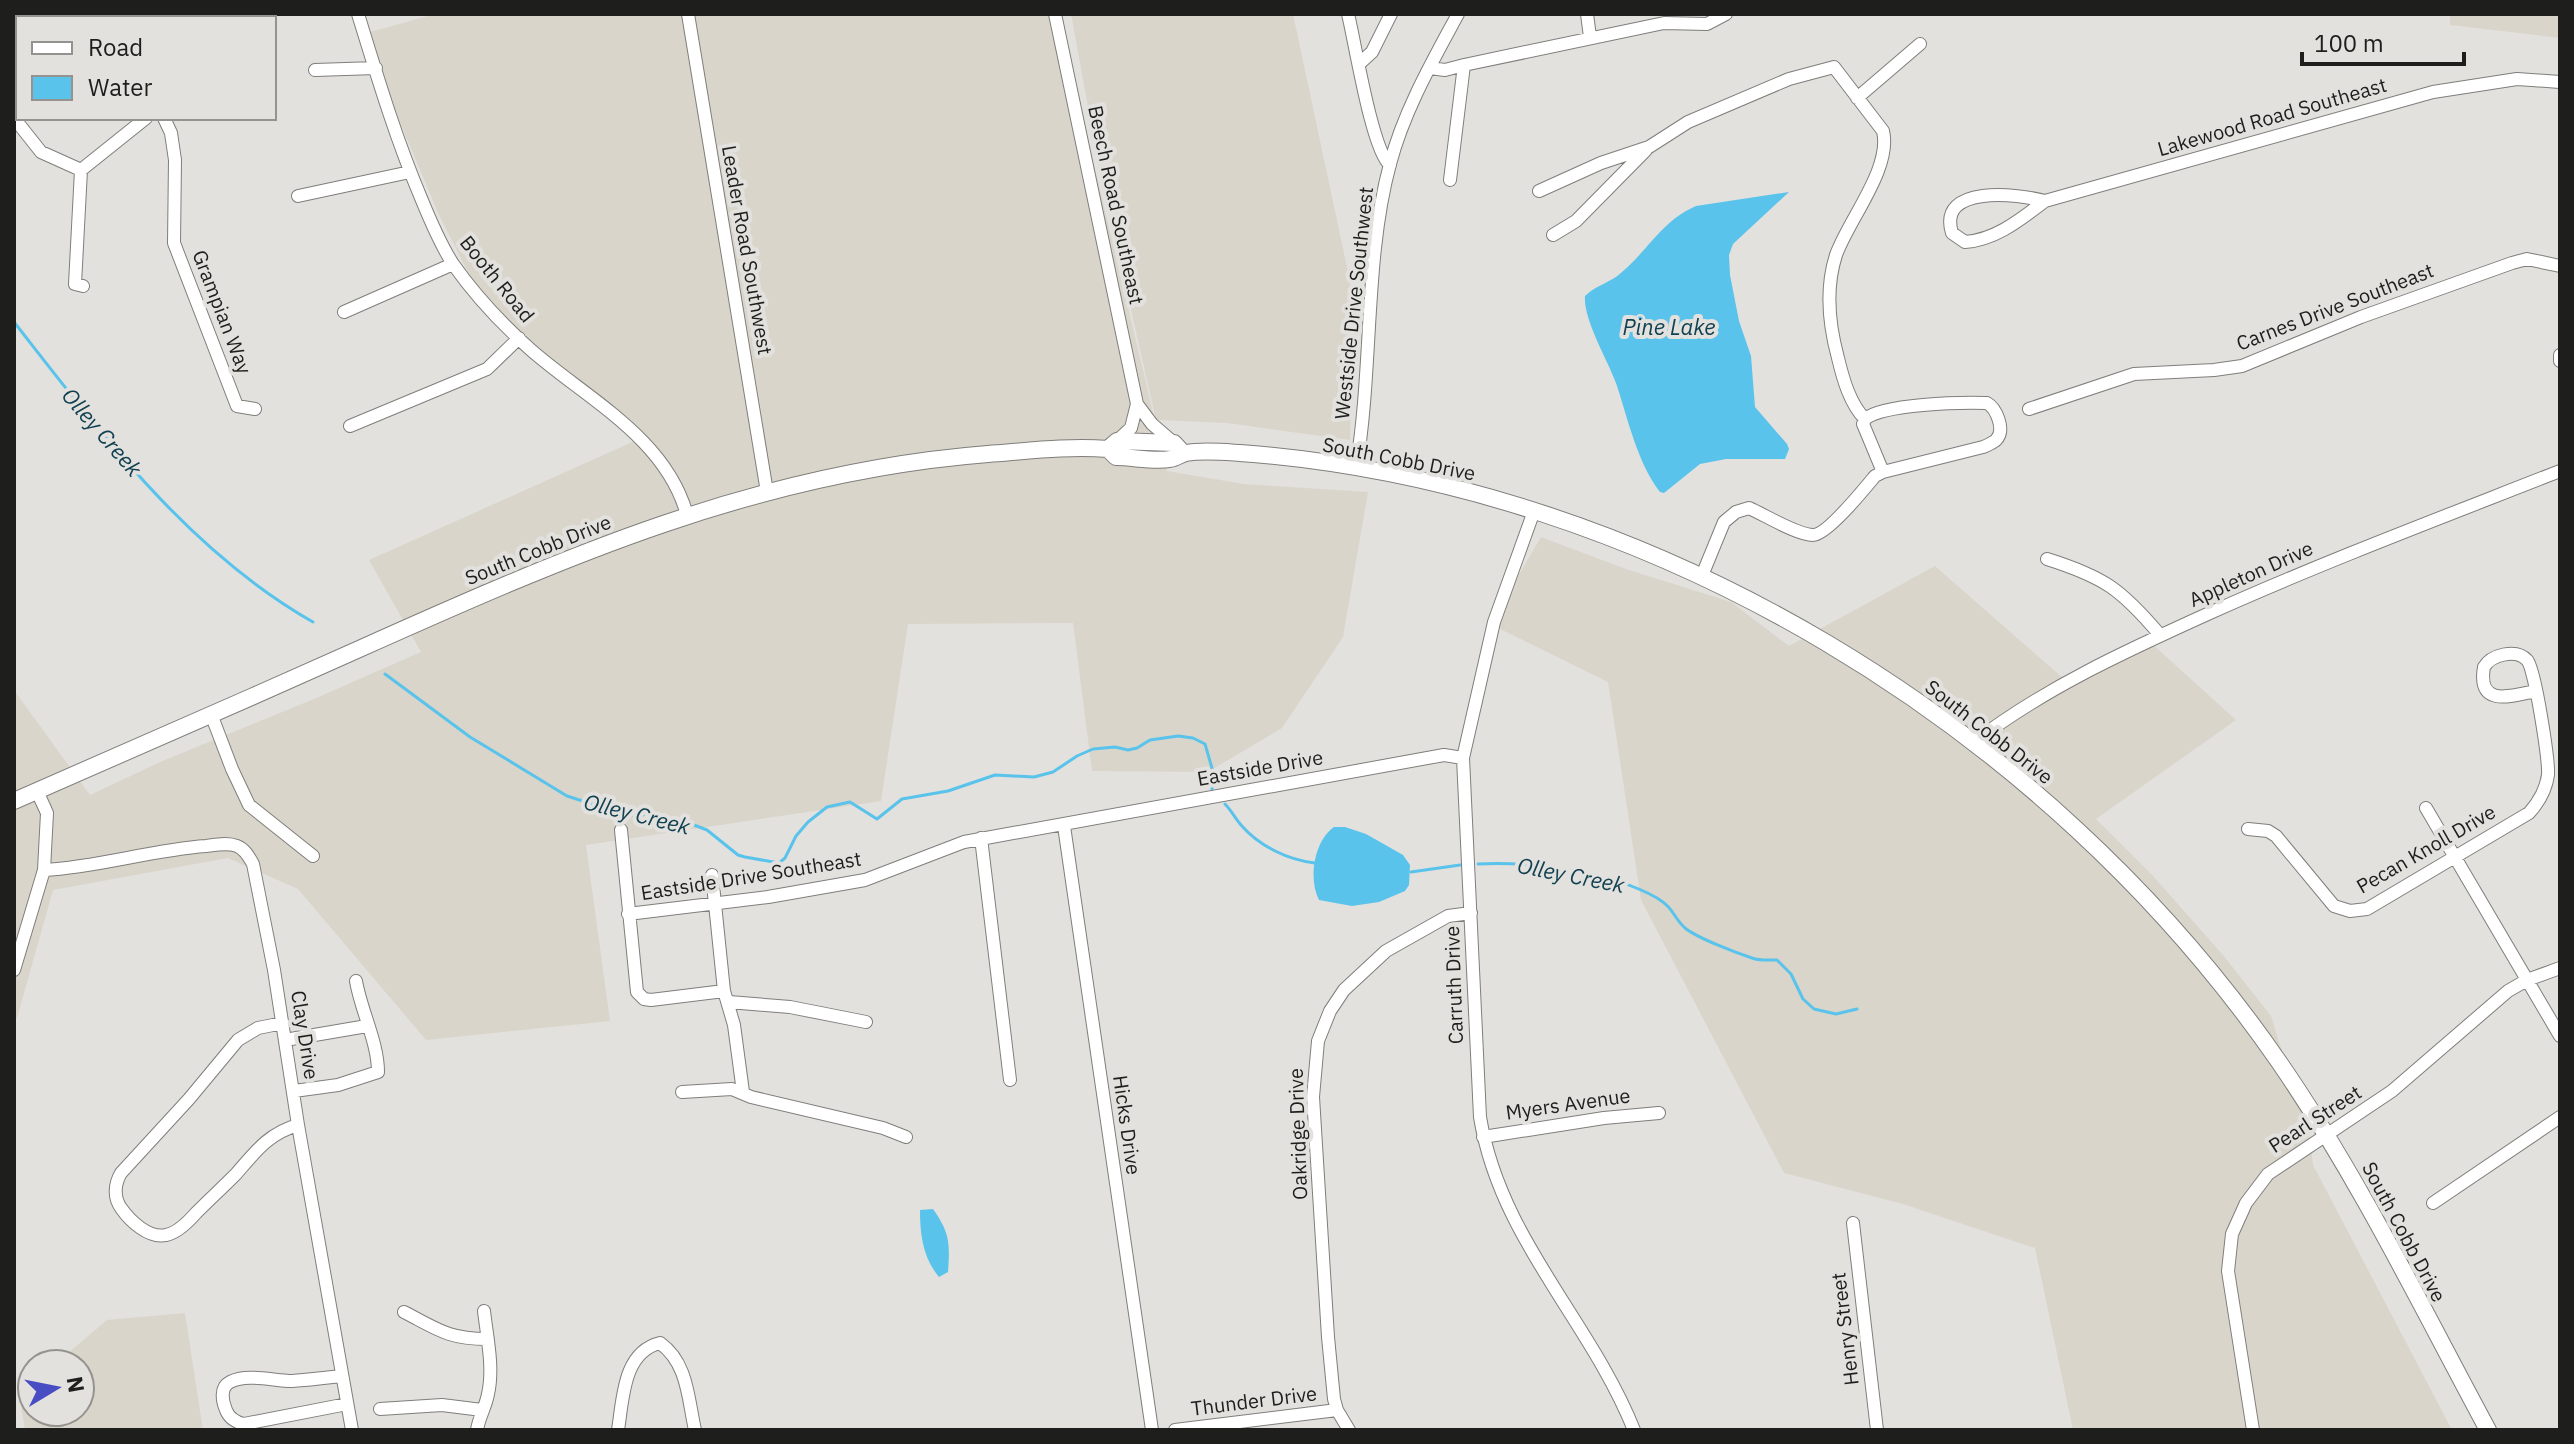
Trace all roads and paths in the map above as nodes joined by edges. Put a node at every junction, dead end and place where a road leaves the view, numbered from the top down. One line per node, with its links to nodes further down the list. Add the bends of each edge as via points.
1 (358, 14): 13 (street, Booth Road)
2 (688, 14): 45 (street, Leader Road Southwest)
3 (1055, 14): 35 (street, Beech Road Southeast)
4 (1348, 14): 11 (street)
5 (1391, 14): 11 (street, via 1372,52)
6 (1458, 14): 14 (street, Westside Drive Southwest)
7 (1587, 14): 9 (street)
8 (1726, 14): 9 (street, via 1707,24 1664,23)
9 (1590, 37): 12 (street)
10 (1920, 44): 17 (street)
11 (1360, 63): 22 (street, via 1376,136)
12 (1464, 65): 14 (street); 25 (street)
13 (376, 68): 15 (street); 24 (street, Booth Road)
14 (1430, 68): 22 (street, Westside Drive Southwest)
15 (315, 70)
16 (2560, 82): 28 (street, Lakewood Road Southeast, via 2517,79 2433,92)
17 (1857, 98): 21 (street, via 1839,71 1825,68 1688,122); 38 (street, via 1883,131 1883,162 1835,258 1829,306 1842,374)
18 (14, 118): 23 (street, via 41,152)
19 (144, 120): 23 (street)
20 (165, 120): 36 (street, Grampian Way, via 175,160 174,243 237,406)
21 (1649, 147): 26 (street); 29 (street, via 1576,221)
22 (1390, 165): 42 (street, Westside Drive Southwest)
23 (81, 170): 32 (street, via 75,284)
24 (410, 172): 27 (street); 30 (street, Booth Road)
25 (1450, 180)
26 (1539, 191)
27 (298, 196)
28 (2045, 201): 28 (street, Lakewood Road Southeast, via 1985,239 1965,242 1949,225 1958,204 1974,197)
29 (1553, 235)
30 (453, 264): 33 (street); 34 (street, Booth Road)
31 (2560, 266): 37 (street, Carnes Drive Southeast, via 2527,259 2512,263 2242,366 2134,374)
32 (83, 286)
33 (344, 312)
34 (519, 338): 39 (street, via 487,369); 47 (street, Booth Road, via 632,431 674,479)
35 (1137, 404): 40 (street, via 1131,428); 41 (street, Beech Road Southeast)
36 (255, 409)
37 (2029, 409)
38 (1865, 419): 44 (street); 44 (street, via 1899,408 1977,402 1992,405 1996,412 1995,441)
39 (350, 426)
40 (1113, 445): 41 (main road, South Cobb Drive, via 1116,457 1173,459); 45 (main road, South Cobb Drive, via 928,460)
41 (1178, 448): 42 (main road, South Cobb Drive)
42 (1356, 468): 46 (main road, South Cobb Drive)
43 (2560, 471): 50 (street, Appleton Drive, via 2307,570)
44 (1883, 472): 49 (street, via 1830,527 1814,535 1749,508 1736,512 1724,522)
45 (767, 492): 47 (main road, South Cobb Drive)
46 (1534, 511): 49 (main road, South Cobb Drive, via 1623,542); 54 (street, Carruth Drive, via 1494,622)
47 (687, 515): 52 (main road, South Cobb Drive, via 472,598)
48 (2047, 559): 50 (street, via 2112,586)
49 (1701, 578): 53 (main road, South Cobb Drive, via 1866,667)
50 (2160, 635): 53 (street, Appleton Drive, via 2084,674)
51 (2536, 691): 51 (street, Pecan Knoll Drive, via 2531,667 2520,655 2495,657 2484,667 2484,685 2497,698); 63 (street, Pecan Knoll Drive, via 2548,763 2541,797 2529,813)
52 (211, 714): 55 (main road, South Cobb Drive); 62 (street, via 249,805)
53 (1973, 743): 86 (main road, South Cobb Drive, via 2036,792 2154,905 2234,1001)
54 (1463, 758): 58 (street, Eastside Drive, via 1444,755); 67 (street, Carruth Drive)
55 (37, 791): 56 (main road, South Cobb Drive); 64 (street, via 47,813)
56 (14, 801)
57 (2426, 808): 63 (street)
58 (1064, 826): 61 (street, Eastside Drive Southeast); 104 (street, Hicks Drive)
59 (2248, 829): 63 (street, Pecan Knoll Drive, via 2276,836 2341,910 2367,909)
60 (621, 830): 68 (street)
61 (981, 838): 66 (street, Eastside Drive Southeast, via 865,880); 79 (street)
62 (313, 856)
63 (2454, 857): 71 (street)
64 (44, 870): 70 (street); 75 (street, Clay Drive, via 172,848 237,846 253,864)
65 (712, 875): 66 (street)
66 (716, 904): 68 (street, Eastside Drive Southeast); 73 (street)
67 (1471, 913): 88 (street, Carruth Drive); 98 (street, Oakridge Drive, via 1448,916 1377,958 1344,990 1318,1041 1313,1097)
68 (628, 914): 73 (street, via 640,997)
69 (2560, 968): 71 (street, Pearl Street)
70 (14, 970)
71 (2527, 980): 77 (street); 86 (street, Pearl Street, via 2491,1004 2392,1091)
72 (356, 981): 76 (street)
73 (726, 996): 74 (street); 82 (street)
74 (866, 1022)
75 (283, 1023): 78 (street, Clay Drive); 85 (street, via 258,1028 238,1040 121,1173 116,1199 145,1231 169,1235 263,1142)
76 (367, 1026): 78 (street); 80 (street, via 378,1072)
77 (2560, 1036)
78 (285, 1040): 80 (street, Clay Drive)
79 (1010, 1080)
80 (294, 1091): 85 (street, Clay Drive)
81 (682, 1092): 82 (street)
82 (743, 1092): 87 (street)
83 (1659, 1113): 88 (street, Myers Avenue)
84 (2560, 1117): 89 (street)
85 (298, 1125): 94 (street, Clay Drive)
86 (2327, 1135): 109 (street, Pearl Street, via 2262,1181 2232,1234 2230,1300); 110 (main road, South Cobb Drive)
87 (906, 1137)
88 (1483, 1137): 107 (street, Carruth Drive, via 1521,1234 1614,1387)
89 (2433, 1203)
90 (1853, 1223): 108 (street, Henry Street)
91 (484, 1311): 93 (street)
92 (404, 1312): 93 (street, via 440,1333)
93 (487, 1339): 97 (street, via 490,1380)
94 (342, 1376): 95 (street, Clay Drive); 95 (street, via 231,1381 222,1402 228,1415 244,1424)
95 (347, 1404): 100 (street, Clay Drive)
96 (380, 1409): 97 (street, via 442,1405)
97 (482, 1410): 101 (street)
98 (1337, 1410): 99 (street, Thunder Drive); 106 (street, Oakridge Drive)
99 (1242, 1426): 105 (street, Thunder Drive)
100 (352, 1430)
101 (477, 1430)
102 (618, 1430): 103 (street, via 628,1373 641,1352 660,1343 681,1366)
103 (695, 1430)
104 (1152, 1430)
105 (1175, 1430)
106 (1349, 1430)
107 (1634, 1430)
108 (1877, 1430)
109 (2253, 1430)
110 (2488, 1430)

